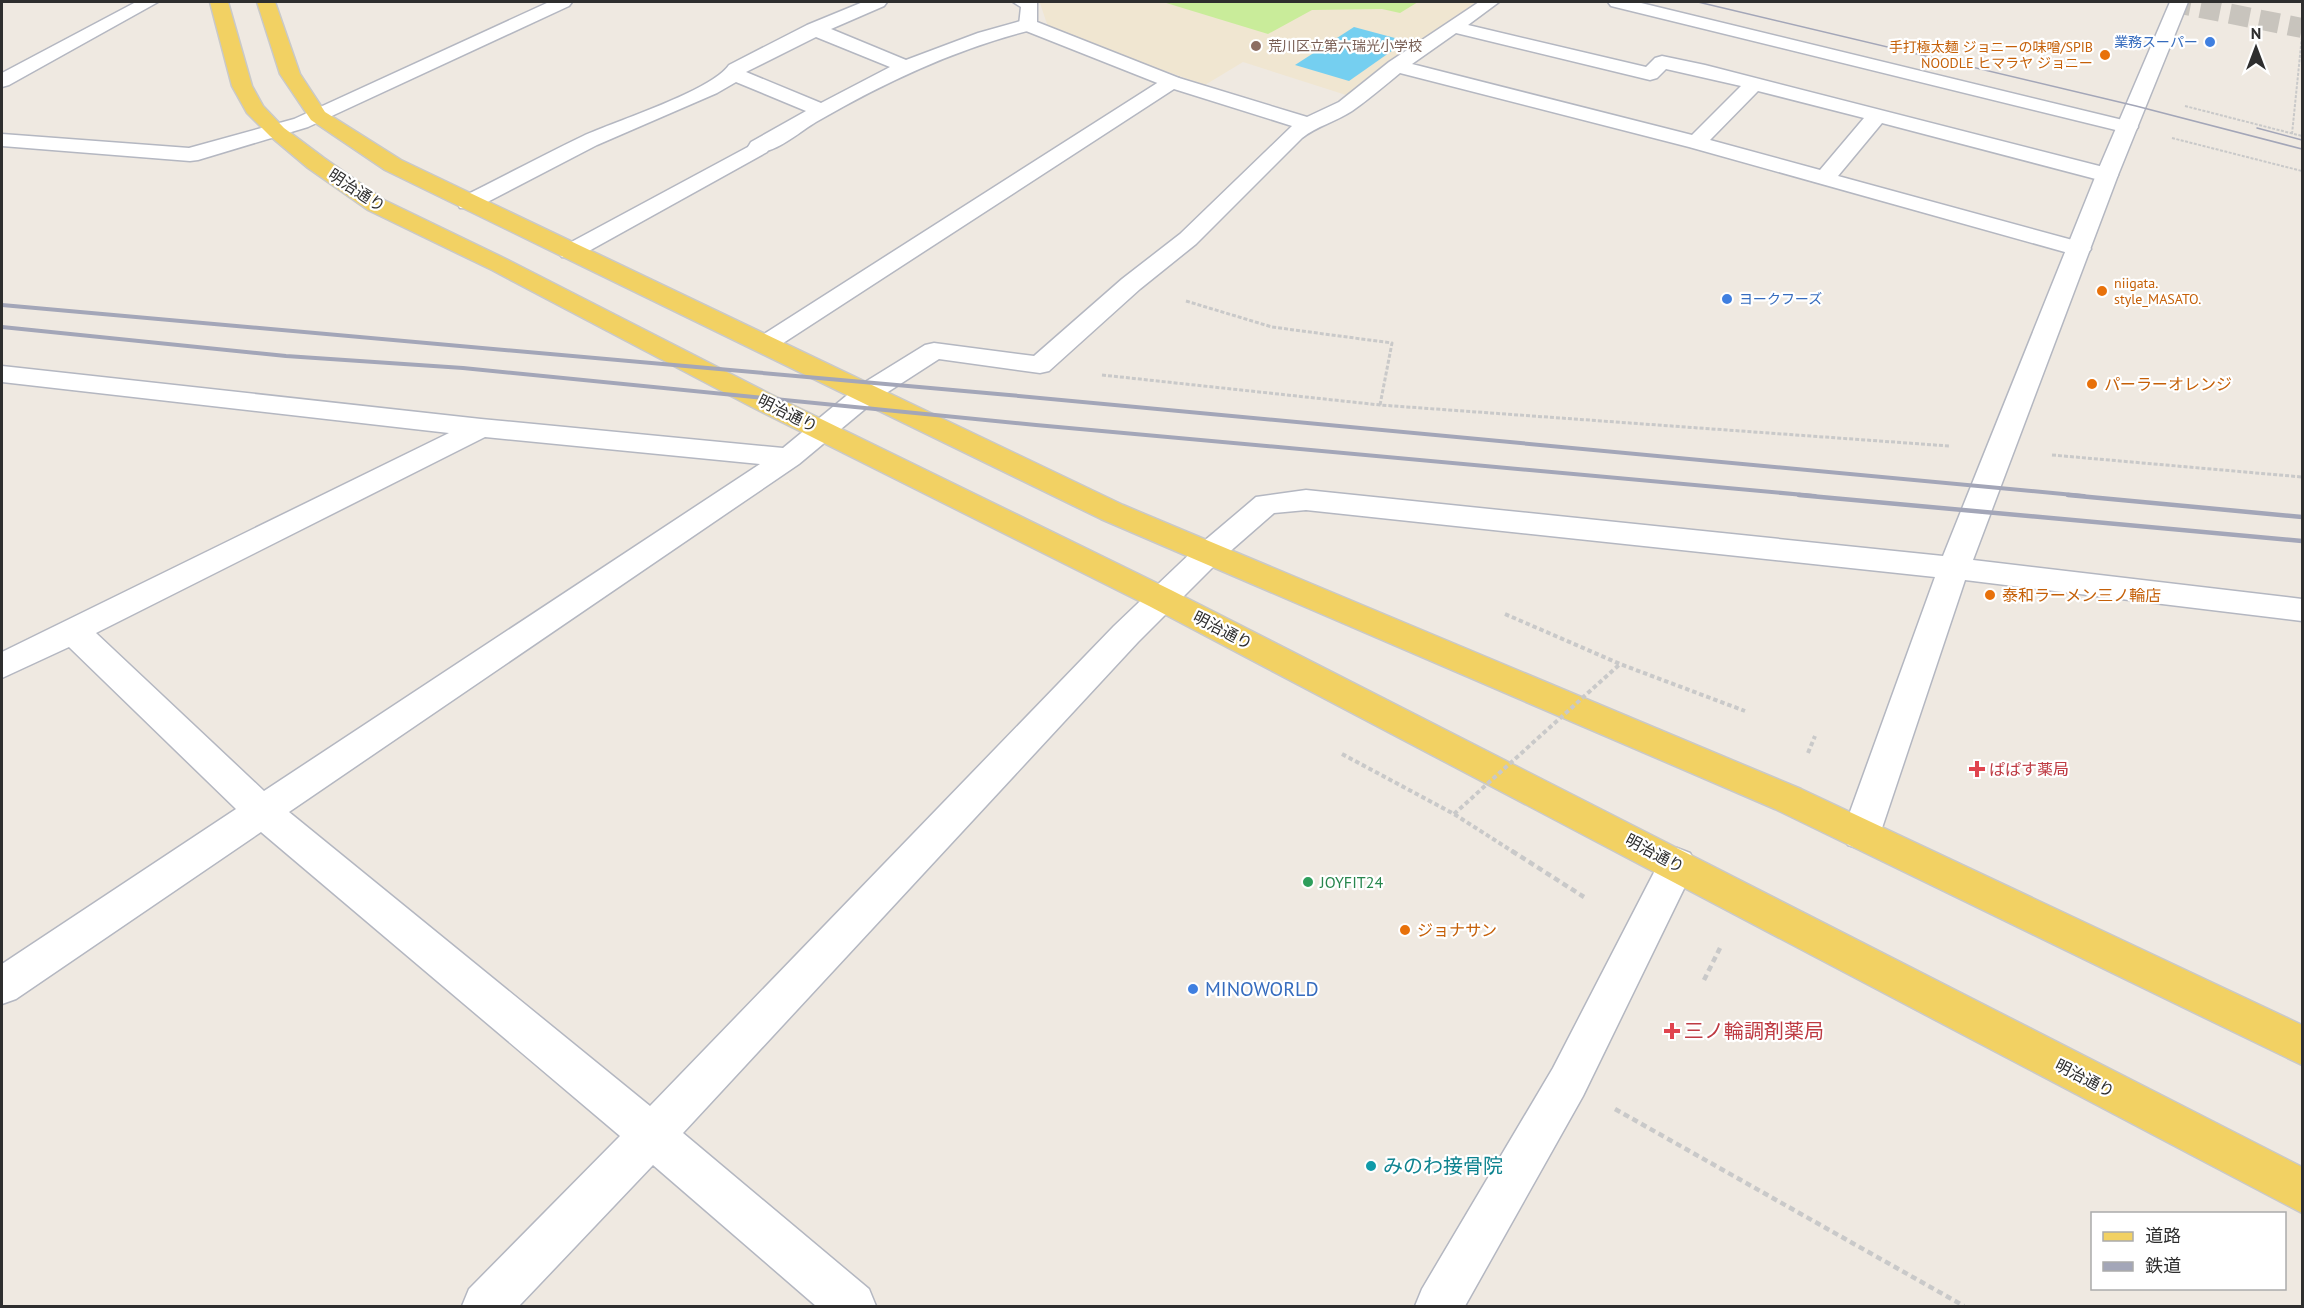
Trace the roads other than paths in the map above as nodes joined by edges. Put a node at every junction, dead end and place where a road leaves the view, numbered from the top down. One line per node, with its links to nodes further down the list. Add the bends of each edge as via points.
1 (149, 2): 16 (street)
2 (219, 2): 24 (main road, 明治通り, via 242,86 254,109)
3 (266, 2): 20 (main road, via 291,74)
4 (563, 2): 20 (street)
5 (878, 2): 12 (street)
6 (1022, 2): 10 (street, via 1030,4)
7 (1490, 2): 11 (street)
8 (1617, 2): 23 (street)
9 (2179, 2): 23 (street)
10 (1028, 25): 13 (street, via 1008,28); 17 (street)
11 (1453, 27): 14 (street); 18 (street, via 1650,74 1662,62)
12 (814, 29): 13 (street); 15 (street, via 736,69)
13 (904, 66): 19 (street)
14 (1396, 66): 22 (street, via 1346,105); 26 (street)
15 (735, 74): 19 (street); 29 (street)
16 (2, 81)
17 (1172, 82): 22 (street); 32 (street)
18 (1755, 83): 21 (street); 26 (street)
19 (820, 110): 31 (street)
20 (318, 116): 24 (street); 29 (main road, via 393,165)
21 (1878, 116): 27 (street); 28 (street)
22 (1307, 124): 34 (street, via 1188,239 1040,365 933,351)
23 (2128, 127): 27 (street)
24 (277, 132): 25 (street, via 190,155); 36 (main road, 明治通り, via 376,205)
25 (2, 140)
26 (1696, 143): 28 (street)
27 (2107, 175): 30 (street)
28 (1824, 179): 30 (street)
29 (468, 203): 31 (main road)
30 (2079, 249): 39 (street)
31 (570, 252): 32 (main road)
32 (765, 344): 34 (main road)
33 (2, 374): 35 (street)
34 (867, 393): 36 (street); 38 (main road, via 1112,512)
35 (482, 428): 37 (street); 42 (street)
36 (822, 429): 37 (street); 40 (main road, 明治通り)
37 (789, 458): 44 (street)
38 (1208, 554): 39 (street, via 1266,504 1306,500); 40 (street); 45 (main road, via 1788,798)
39 (1953, 568): 41 (street); 45 (street)
40 (1160, 598): 46 (main road, 明治通り); 49 (street)
41 (2302, 610)
42 (72, 630): 43 (street); 44 (street)
43 (2, 666)
44 (263, 812): 47 (street); 49 (street)
45 (1861, 834): 48 (main road)
46 (1677, 864): 50 (main road, 明治通り); 53 (street, via 1568,1082)
47 (2, 986)
48 (2302, 1046)
49 (652, 1135): 51 (street); 52 (street)
50 (2302, 1191)
51 (486, 1306)
52 (852, 1306)
53 (1439, 1306)

